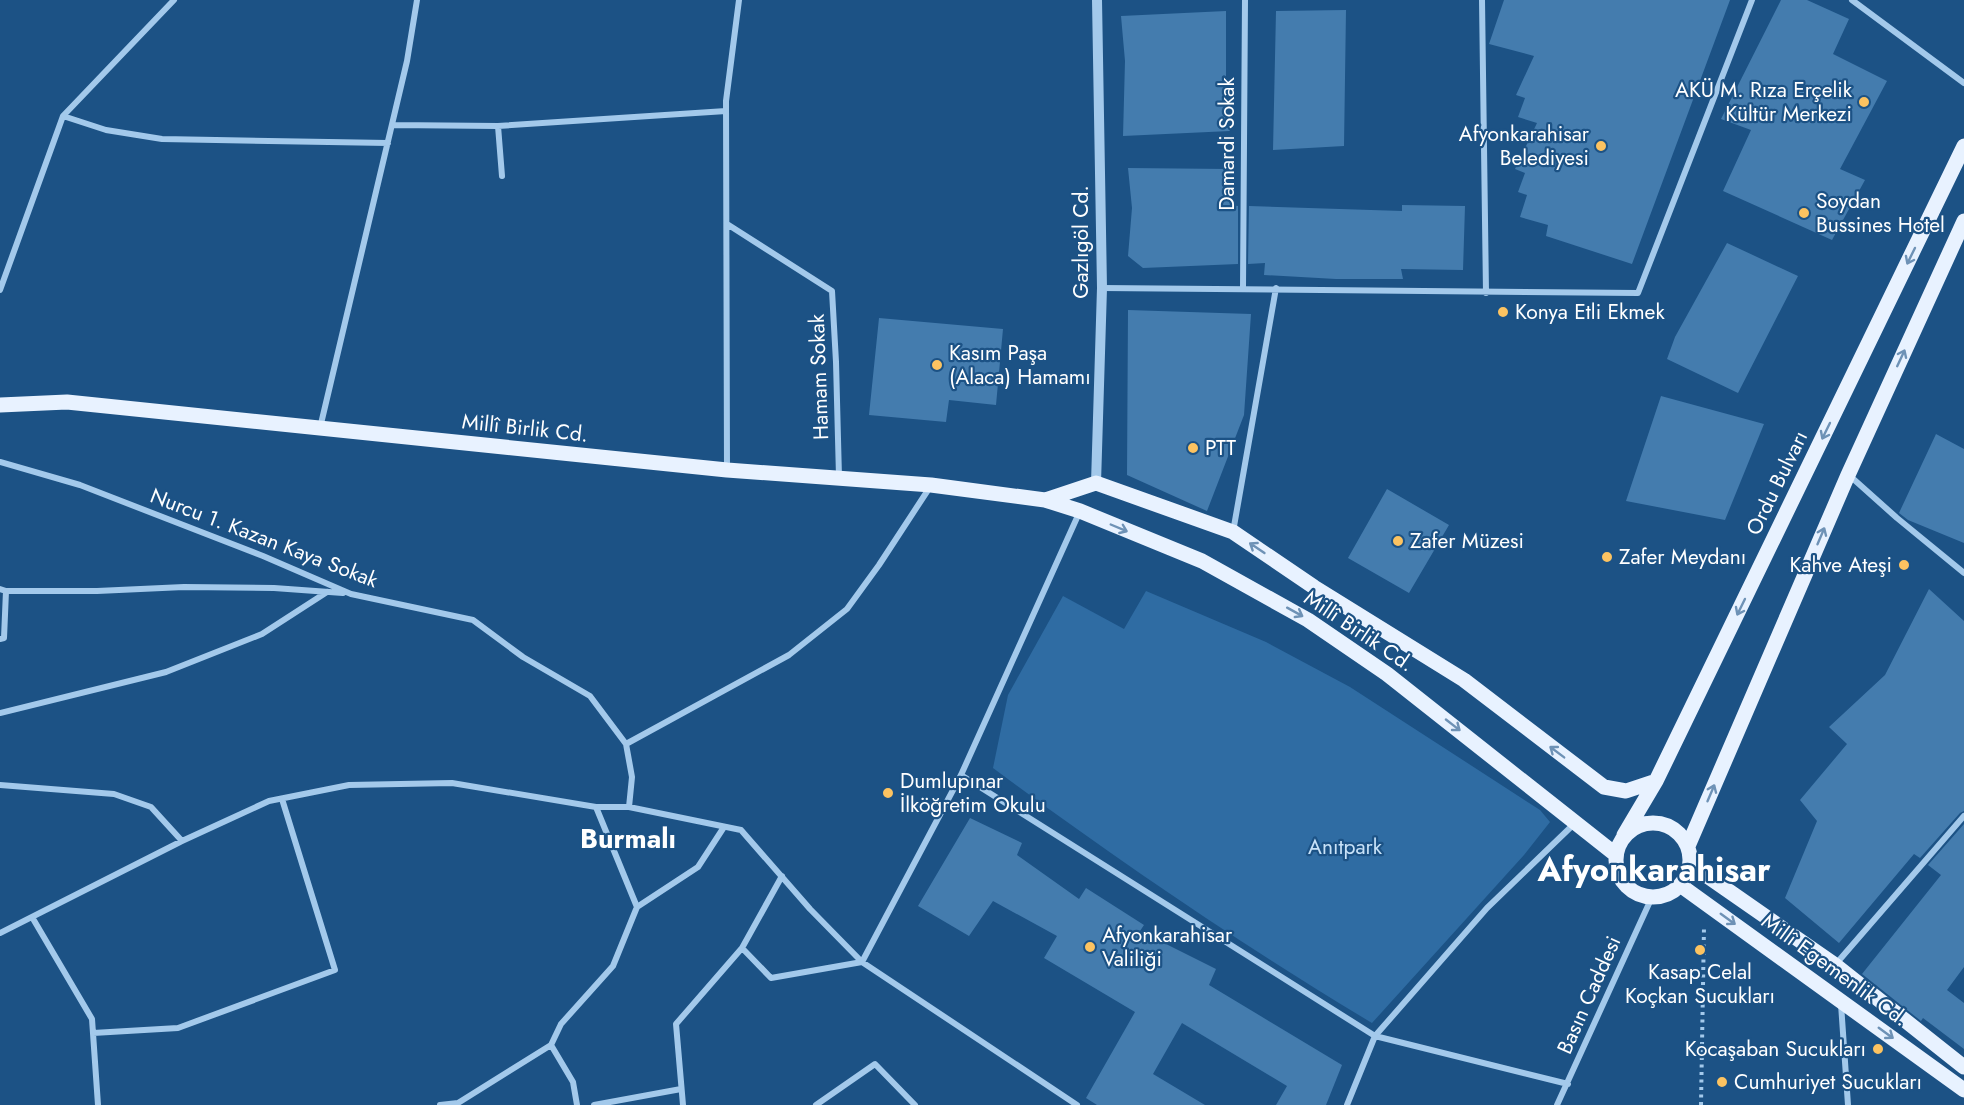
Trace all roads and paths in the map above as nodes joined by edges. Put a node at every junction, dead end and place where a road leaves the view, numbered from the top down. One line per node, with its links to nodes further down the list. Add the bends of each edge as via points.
1 (174, 0): 11 (street)
2 (417, 0): 12 (street)
3 (739, 0): 10 (street)
4 (1097, 0): 19 (street, Gazlıgöl Cd.)
5 (1245, 0): 20 (street, Damardi Sokak)
6 (1482, 0): 23 (street)
7 (1752, 0): 23 (street, via 1638,293)
8 (1852, 0): 9 (street)
9 (1964, 83)
10 (726, 111): 13 (street); 18 (street)
11 (63, 116): 14 (street, via 106,130 162,139); 22 (street)
12 (392, 126): 13 (street); 14 (street)
13 (498, 126): 16 (street)
14 (388, 143): 25 (street)
15 (1964, 146): 43 (main road, Ordu Bulvarı, one-way to 43)
16 (502, 176)
17 (1964, 220): 28 (main road, one-way to 17)
18 (727, 224): 27 (street); 29 (street, Hamam Sokak, via 832,291)
19 (1102, 288): 20 (street); 30 (street, Gazlıgöl Cd.)
20 (1243, 288): 21 (street)
21 (1276, 288): 23 (street); 34 (street)
22 (0, 290)
23 (1486, 293)
24 (1, 407): 25 (main road, Millî Birlik Cd., via 67,402)
25 (320, 429): 27 (main road, Millî Birlik Cd.)
26 (0, 462): 38 (street, Nurcu 1. Kazan Kaya Sokak, via 80,485)
27 (727, 470): 29 (main road, Millî Birlik Cd.)
28 (1848, 475): 35 (street); 53 (main road, one-way to 28)
29 (839, 478): 31 (main road, Millî Birlik Cd.)
30 (1096, 483): 32 (main road, Millî Birlik Cd.); 33 (main road); 34 (main road, Millî Birlik Cd.)
31 (931, 485): 32 (main road, Millî Birlik Cd.); 41 (street, via 846,609 789,655)
32 (1045, 500): 33 (main road, Millî Birlik Cd.)
33 (1080, 511): 42 (street); 49 (main road, Millî Birlik Cd., one-way to 49, via 1202,561 1308,620 1388,674)
34 (1233, 532): 43 (main road, Millî Birlik Cd., one-way to 34, via 1626,791 1604,787 1464,680)
35 (1964, 573)
36 (3, 590): 37 (street, via 184,587); 39 (street, via 4,638)
37 (327, 592): 38 (street); 40 (street, via 262,634 166,672)
38 (351, 594): 41 (street, Nurcu 1. Kazan Kaya Sokak, via 473,620 523,657 590,696)
39 (0, 639)
40 (0, 713)
41 (626, 744): 47 (street, Nurcu 1. Kazan Kaya Sokak, via 632,777)
42 (962, 775): 64 (street); 68 (street)
43 (1656, 781): 51 (main road, Ordu Bulvarı)
44 (0, 785): 52 (street, via 114,794 151,807)
45 (282, 799): 46 (street, via 349,785 452,783); 52 (street, via 268,801); 67 (street, via 335,970 178,1028)
46 (596, 807): 47 (street); 60 (street)
47 (629, 807): 50 (street)
48 (1964, 816): 65 (street)
49 (1576, 822): 54 (main road, Millî Birlik Cd.); 68 (street, via 1487,908)
50 (724, 827): 56 (street, via 741,830); 60 (street, via 699,867)
51 (1624, 835): 53 (main road, via 1647,822 1659,823 1671,827); 54 (main road)
52 (182, 841): 61 (street)
53 (1688, 846): 55 (main road)
54 (1615, 854): 58 (main road, via 1620,879 1634,892)
55 (1690, 864): 57 (main road); 65 (main road, Millî Egemenlik Cd.)
56 (782, 876): 63 (street); 64 (street)
57 (1680, 885): 58 (main road, via 1672,892); 59 (main road, Millî Egemenlik Cd.)
58 (1652, 897): 71 (street, Basın Caddesi)
59 (1704, 902): 66 (main road, Millî Egemenlik Cd., one-way to 66); 87 (path)
60 (637, 907): 69 (street, via 613,966 561,1024)
61 (32, 917): 62 (street); 67 (street, via 92,1019)
62 (0, 933)
63 (742, 948): 64 (street, via 771,978); 72 (street, via 676,1024)
64 (862, 962): 74 (street)
65 (1835, 965): 70 (main road, Millî Egemenlik Cd.)
66 (1840, 1001): 73 (main road, Millî Egemenlik Cd., one-way to 73); 88 (street)
67 (93, 1033): 76 (street)
68 (1375, 1036): 71 (street); 85 (street)
69 (551, 1045): 75 (street); 78 (street, via 573,1082)
70 (1964, 1067)
71 (1568, 1084): 86 (street, Basın Caddesi)
72 (681, 1089): 79 (street); 80 (street)
73 (1964, 1090)
74 (1066, 1097): 83 (street); 84 (street)
75 (459, 1104): 77 (street)
76 (98, 1105)
77 (440, 1105)
78 (577, 1105)
79 (594, 1105)
80 (683, 1105)
81 (816, 1105): 82 (street, via 875,1064)
82 (915, 1105)
83 (1063, 1105)
84 (1077, 1105)
85 (1347, 1105)
86 (1557, 1105)
87 (1701, 1105)
88 (1848, 1105)

